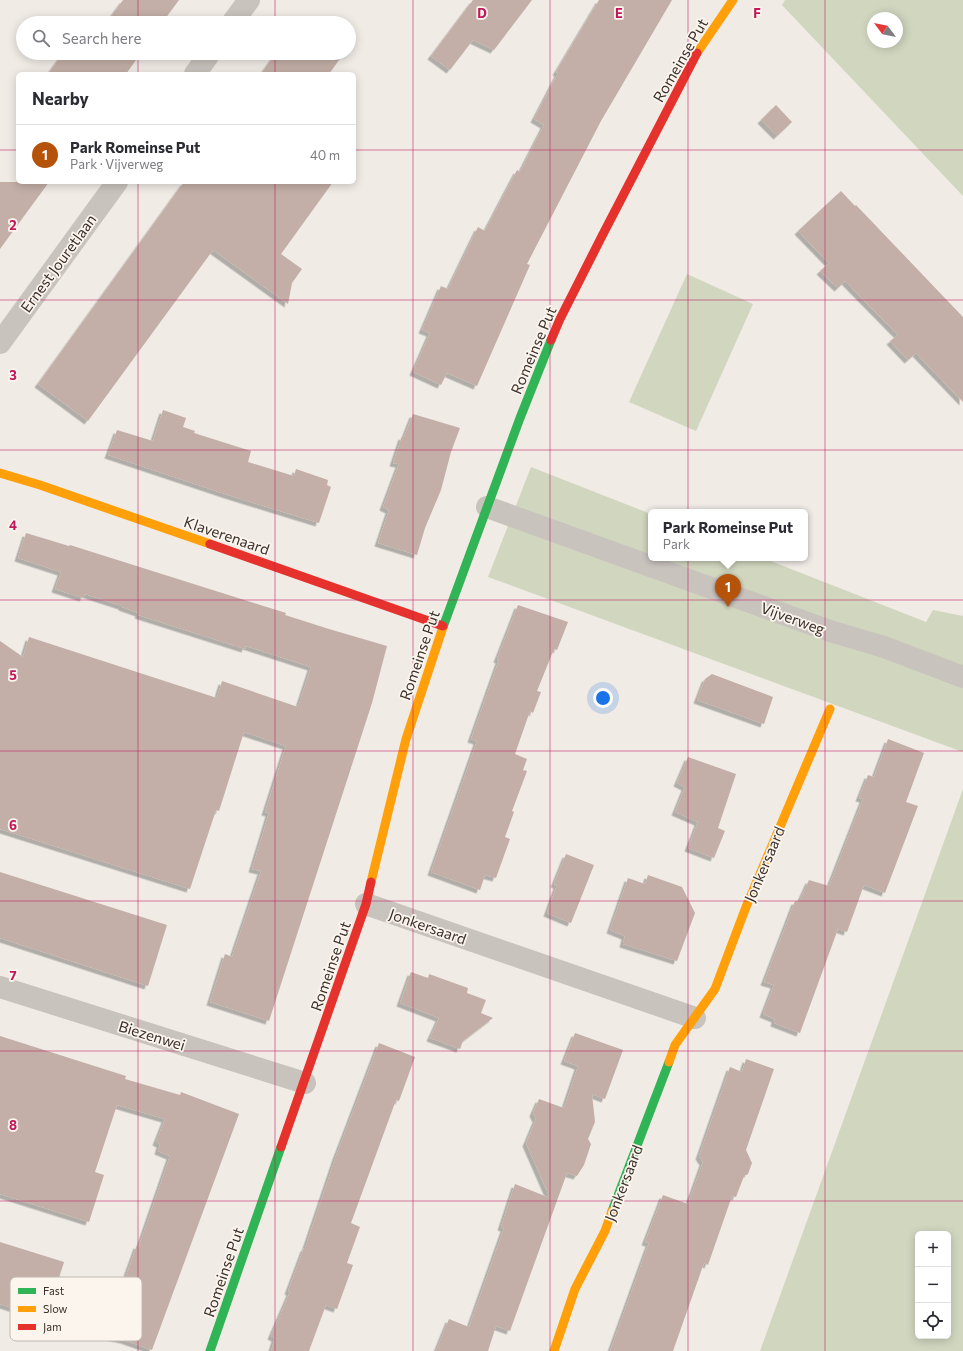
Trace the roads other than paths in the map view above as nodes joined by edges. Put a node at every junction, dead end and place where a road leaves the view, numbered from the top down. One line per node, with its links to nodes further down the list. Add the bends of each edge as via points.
1 (248, 0): 3 (street)
2 (733, 0): 9 (street, Romeinse Put, via 695,56 560,318)
3 (237, 16)
4 (205, 60): 5 (street)
5 (196, 72)
6 (116, 184): 7 (street, Ernest Jouretlaan)
7 (0, 343)
8 (0, 473): 10 (street, Klaverenaard)
9 (487, 507): 10 (street, Romeinse Put); 11 (street, Vijverweg)
10 (443, 626): 13 (street, Romeinse Put, via 406,739)
11 (963, 677)
12 (830, 709): 15 (street, Jonkersaard, via 746,907 715,989)
13 (366, 904): 15 (street, Jonkersaard); 16 (street, Romeinse Put)
14 (0, 987): 16 (street, Biezenwei)
15 (695, 1018): 18 (street, Jonkersaard, via 676,1045 605,1231 574,1289)
16 (305, 1083): 17 (street, Romeinse Put)
17 (210, 1351)
18 (554, 1351)

